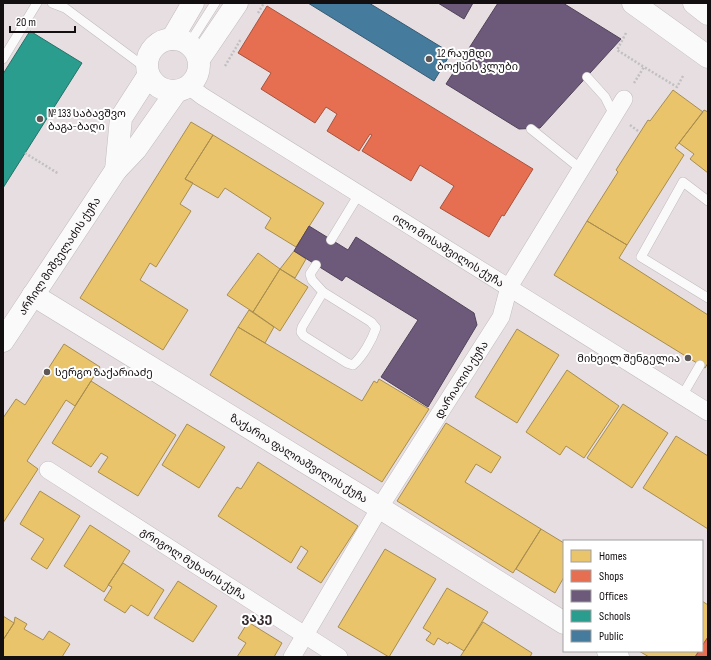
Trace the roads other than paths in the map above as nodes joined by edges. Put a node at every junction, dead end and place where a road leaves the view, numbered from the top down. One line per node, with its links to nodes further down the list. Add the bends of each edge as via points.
1 (37, 3): 14 (lane)
2 (52, 3): 9 (lane)
3 (193, 3): 12 (street)
4 (215, 3): 12 (lane)
5 (237, 3): 12 (street)
6 (633, 3): 13 (street)
7 (694, 3): 11 (street)
8 (705, 3): 10 (street)
9 (66, 6): 15 (lane)
10 (708, 8)
11 (708, 14)
12 (186, 47): 15 (street, via 163,40 150,51); 17 (street, via 200,68 192,84)
13 (708, 57)
14 (3, 58)
15 (147, 72): 17 (street, via 153,83 168,92); 21 (street, არჩილ მიშველაძის ქუჩა, via 121,118)
16 (587, 77): 19 (lane, via 605,97)
17 (182, 89): 21 (street, არჩილ მიშველაძის ქუჩა, via 136,149); 23 (street, ილო მოსაშვილის ქუჩა, via 202,96)
18 (624, 99): 19 (street, დარიალის ქუჩა)
19 (614, 115): 22 (street, დარიალის ქუჩა)
20 (531, 129): 22 (lane)
21 (116, 170): 29 (street, არჩილ მიშველაძის ქუჩა)
22 (581, 170): 27 (street, დარიალის ქუჩა)
23 (359, 194): 25 (lane); 27 (street, ილო მოსაშვილის ქუჩა)
24 (708, 201): 30 (lane, via 682,182 641,257)
25 (331, 240)
26 (316, 265): 28 (lane, via 310,274)
27 (509, 287): 33 (street, ილო მოსაშვილის ქუჩა); 36 (street, დარიალის ქუჩა, via 501,318)
28 (323, 292): 28 (lane, via 371,322 376,328 358,361 353,365 301,332)
29 (33, 295): 31 (street, არჩილ მიშველაძის ქუჩა); 36 (street, ზაქარია ფალიაშვილის ქუჩა)
30 (708, 298)
31 (3, 341)
32 (700, 365): 33 (lane)
33 (682, 396): 34 (street, ილო მოსაშვილის ქუჩა)
34 (708, 412)
35 (48, 470): 38 (street, გრიგოლ მუხაძის ქუჩა)
36 (380, 508): 37 (street, ზაქარია ფალიაშვილის ქუჩა); 38 (street, დარიალის ქუჩა)
37 (563, 622)
38 (305, 636): 39 (street, დარიალის ქუჩა); 40 (street, გრიგოლ მუხაძის ქუჩა)
39 (292, 657)
40 (339, 657)

